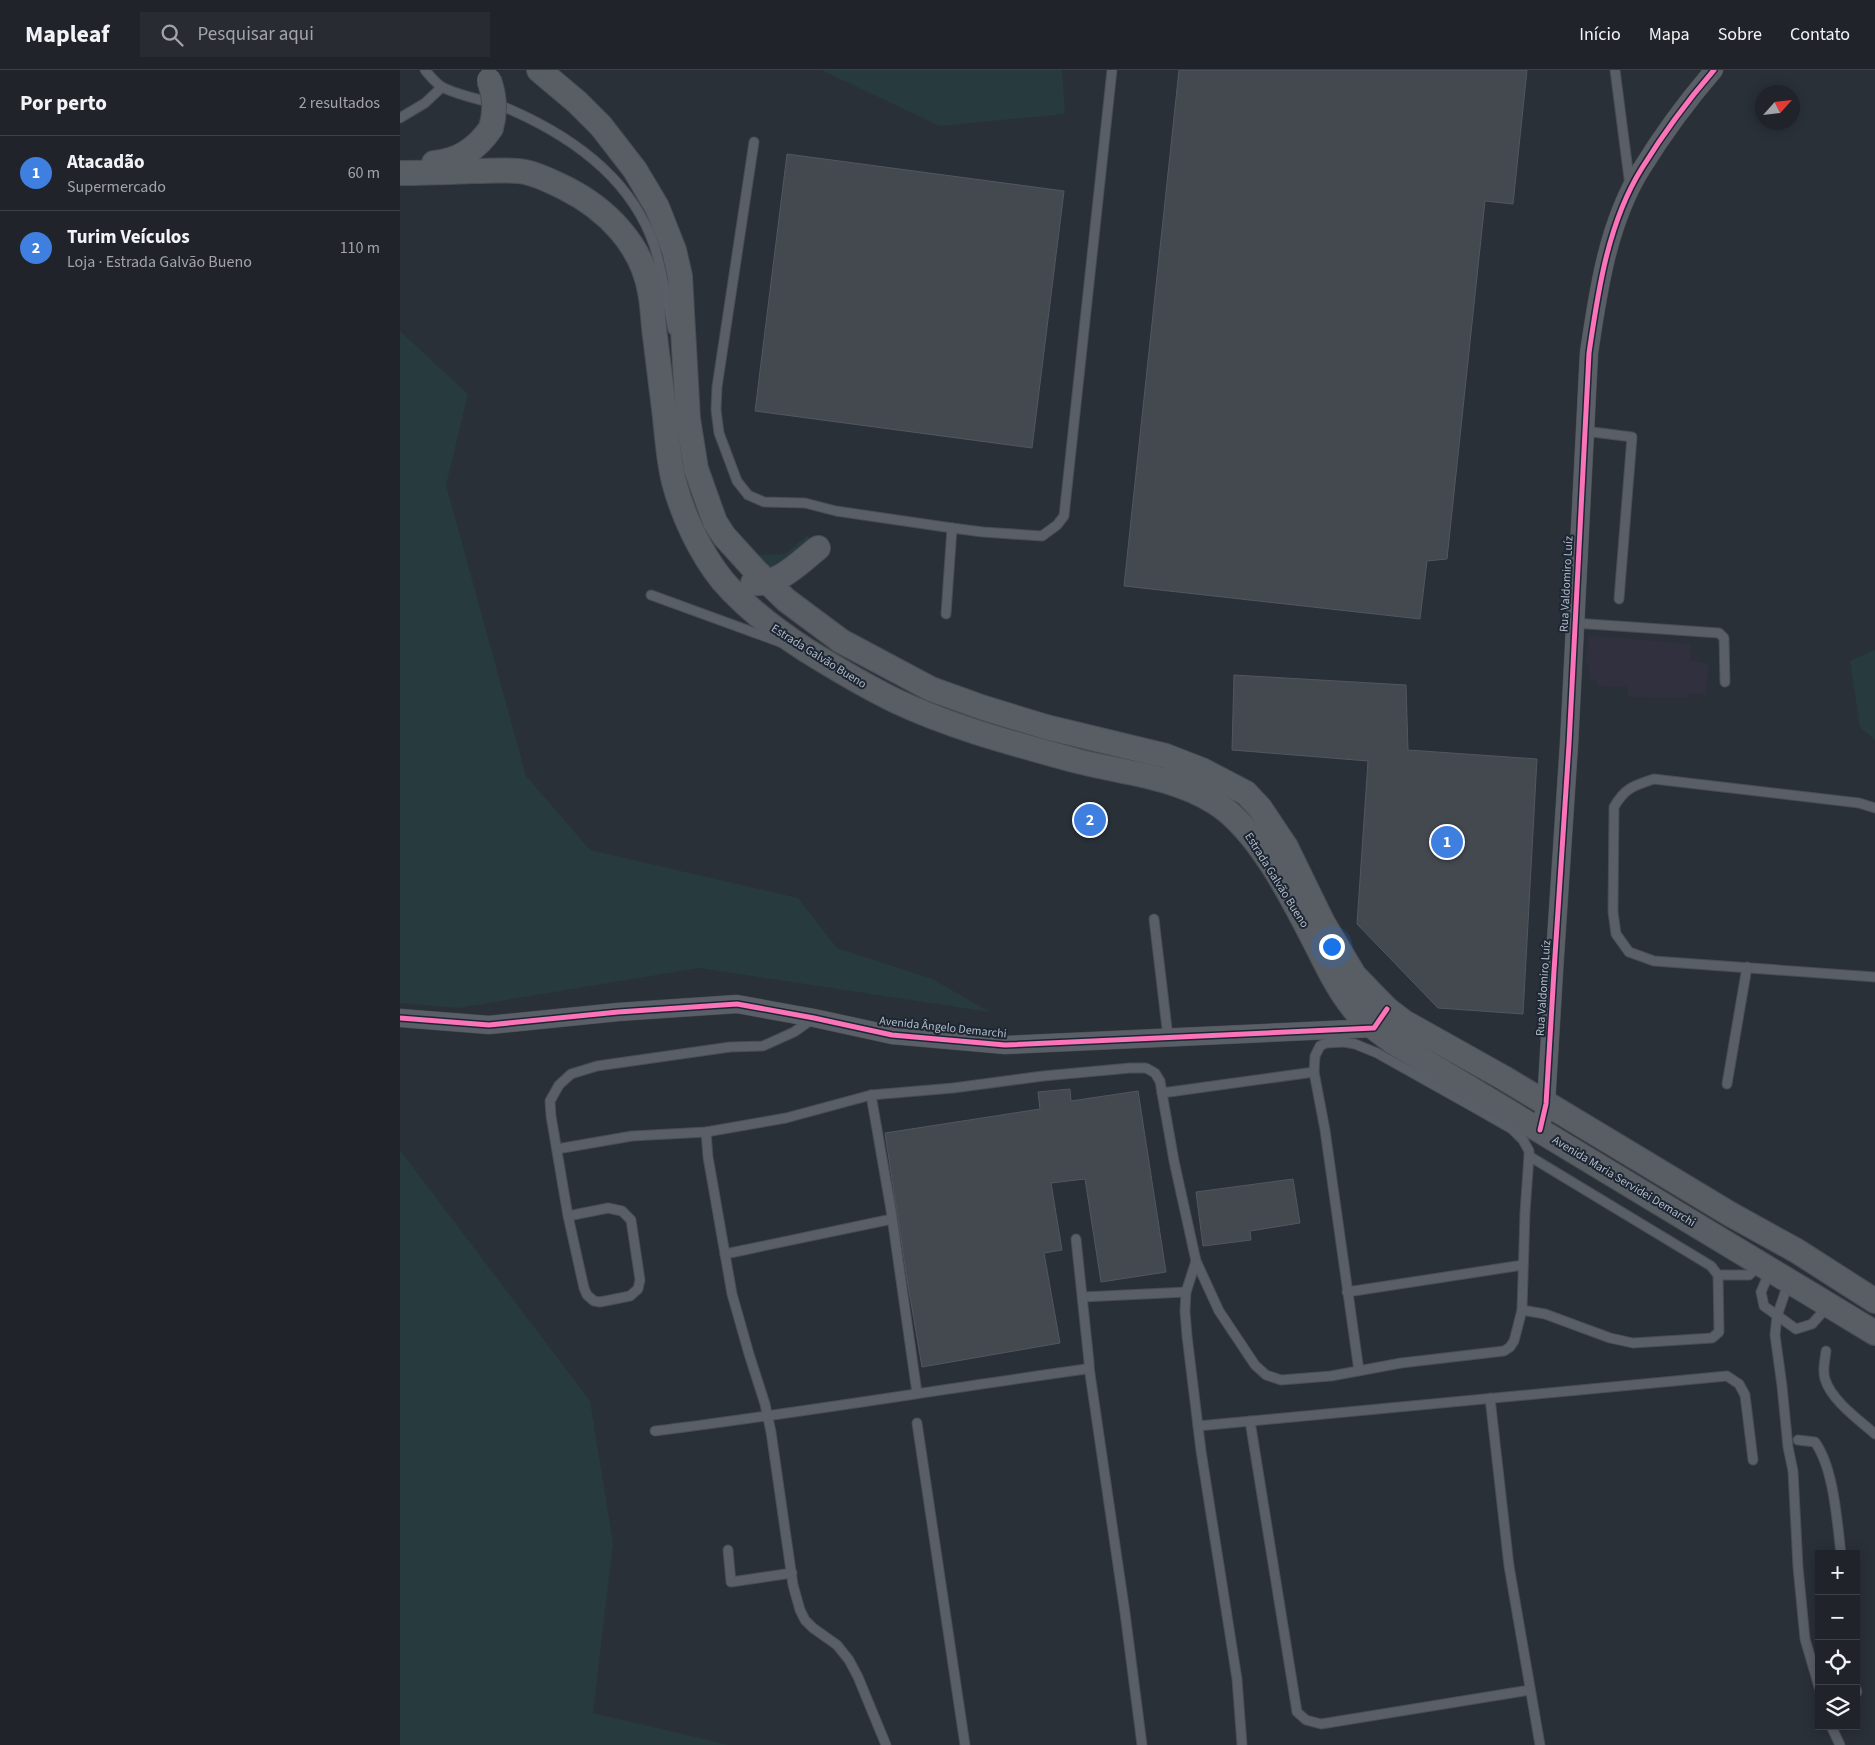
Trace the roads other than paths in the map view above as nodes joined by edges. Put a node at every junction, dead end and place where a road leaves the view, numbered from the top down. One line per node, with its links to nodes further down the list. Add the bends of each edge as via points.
1 (425, 70): 7 (lane)
2 (539, 70): 15 (main road, Estrada Galvão Bueno, via 577,102 618,147 646,188 666,227 680,276)
3 (1112, 70): 17 (lane, via 1064,516 1042,536)
4 (1615, 70): 12 (lane)
5 (1714, 70): 12 (street, Rua Valdomiro Luíz, via 1641,169)
6 (486, 75): 10 (main road, bridge, via 494,92 495,104 491,128 481,142 457,159)
7 (442, 87): 8 (lane); 13 (lane, via 516,112 570,141 598,162 637,209 654,244)
8 (400, 118)
9 (754, 142): 17 (lane, via 718,377 716,410 719,433 737,481 748,495 764,502 805,503 836,511)
10 (400, 167)
11 (400, 173): 14 (main road, Estrada Galvão Bueno, via 523,172 546,178 580,195 598,209 621,231 642,266 650,291)
12 (1630, 191): 16 (street, Rua Valdomiro Luíz, via 1598,289 1589,353)
13 (662, 273): 14 (lane); 15 (lane)
14 (665, 412): 19 (main road, via 700,514 729,565 744,580 754,584); 24 (main road, Estrada Galvão Bueno, via 674,483 697,542 740,599 776,630)
15 (688, 419): 19 (main road, Estrada Galvão Bueno, via 696,468 715,522 730,543)
16 (1585, 431): 21 (lane, via 1632,437); 23 (street, Rua Valdomiro Luíz)
17 (952, 528): 22 (lane)
18 (818, 548): 19 (main road, via 789,572)
19 (768, 582): 32 (main road, Estrada Galvão Bueno, via 786,600 841,641 931,689 1046,727 1166,756 1202,770 1246,794 1260,808 1286,847 1323,922)
20 (651, 595): 24 (lane)
21 (1619, 599)
22 (946, 614)
23 (1574, 623): 25 (lane, via 1719,634 1724,638); 38 (street, Rua Valdomiro Luíz)
24 (806, 650): 32 (main road, Estrada Galvão Bueno, via 896,702 977,733 1082,762 1156,778 1192,789 1220,805 1243,827 1264,855 1355,1010)
25 (1725, 682)
26 (1875, 808): 28 (lane, via 1859,803 1654,779 1622,793 1614,807 1613,912 1616,934 1629,952 1654,961)
27 (1154, 919): 33 (lane)
28 (1747, 967): 29 (lane); 35 (lane)
29 (1875, 977)
30 (400, 1018): 31 (street, Avenida Ângelo Demarchi, via 489,1025 737,1004)
31 (814, 1018): 33 (street, Avenida Ângelo Demarchi, via 892,1034 1005,1045); 41 (lane, via 764,1046 730,1047 597,1066 571,1074 559,1085 550,1101)
32 (1381, 1018): 33 (street, Avenida Ângelo Demarchi); 38 (main road, Avenida Maria Servidei Demarchi, via 1404,1022); 39 (main road, Avenida Maria Servidei Demarchi, via 1393,1042)
33 (1168, 1037)
34 (1314, 1072): 36 (lane); 42 (lane, via 1315,1056 1320,1046 1335,1042 1355,1044 1377,1053 1512,1129 1523,1140); 52 (lane)
35 (1727, 1084)
36 (1162, 1093): 37 (lane, via 1155,1073 1146,1068 1130,1068); 47 (lane)
37 (871, 1095): 40 (lane, via 786,1118); 44 (lane)
38 (1546, 1104): 39 (street, Rua Valdomiro Luíz); 54 (main road, Avenida Maria Servidei Demarchi, via 1797,1251)
39 (1540, 1130): 49 (main road, Avenida Maria Servidei Demarchi)
40 (706, 1132): 41 (lane, via 632,1136); 46 (lane)
41 (557, 1149): 43 (lane)
42 (1529, 1156): 48 (lane); 50 (lane, via 1711,1266)
43 (568, 1216): 43 (lane, via 587,1295 600,1302 630,1296 638,1289 640,1280 631,1220 622,1211 608,1208)
44 (892, 1219): 46 (lane); 62 (lane)
45 (1076, 1239): 53 (lane)
46 (725, 1254): 64 (lane, via 732,1294)
47 (1196, 1262): 51 (lane); 61 (lane, via 1219,1312 1254,1365 1266,1375 1281,1380)
48 (1523, 1265): 52 (lane); 56 (lane)
49 (1774, 1271): 50 (lane); 55 (main road, Avenida Maria Servidei Demarchi); 57 (lane); 57 (lane, via 1761,1297 1764,1306)
50 (1718, 1275): 56 (lane, via 1719,1332 1712,1338 1634,1343 1610,1338 1545,1314)
51 (1186, 1292): 53 (lane); 67 (lane, via 1187,1336)
52 (1348, 1292): 61 (lane)
53 (1083, 1297): 60 (lane)
54 (1875, 1301)
55 (1830, 1304): 57 (lane, via 1812,1324 1796,1329); 58 (main road, Avenida Maria Servidei Demarchi)
56 (1522, 1310): 61 (lane, via 1514,1341 1504,1351)
57 (1777, 1316): 75 (lane, via 1775,1335 1793,1471 1805,1639)
58 (1875, 1333)
59 (1826, 1351): 69 (lane, via 1824,1378 1829,1388)
60 (1089, 1367): 62 (lane); 80 (lane)
61 (1359, 1371)
62 (917, 1393): 64 (lane)
63 (1490, 1398): 65 (lane); 71 (lane, via 1727,1376 1739,1384 1744,1395); 76 (lane, via 1509,1566)
64 (768, 1417): 68 (lane); 74 (lane)
65 (1250, 1421): 67 (lane); 76 (lane, via 1297,1712 1306,1720 1321,1724)
66 (917, 1423): 79 (lane)
67 (1198, 1426): 81 (lane, via 1236,1679)
68 (655, 1431)
69 (1875, 1434)
70 (1798, 1440): 73 (lane, via 1815,1442 1822,1452 1836,1509)
71 (1753, 1460)
72 (728, 1550): 74 (lane, via 731,1582)
73 (1841, 1550)
74 (792, 1573): 78 (lane, via 802,1615 813,1628 837,1645 849,1660)
75 (1818, 1685)
76 (1530, 1690): 82 (lane)
77 (1833, 1730): 83 (lane)
78 (886, 1745)
79 (964, 1745)
80 (1142, 1745)
81 (1242, 1745)
82 (1540, 1745)
83 (1840, 1745)

